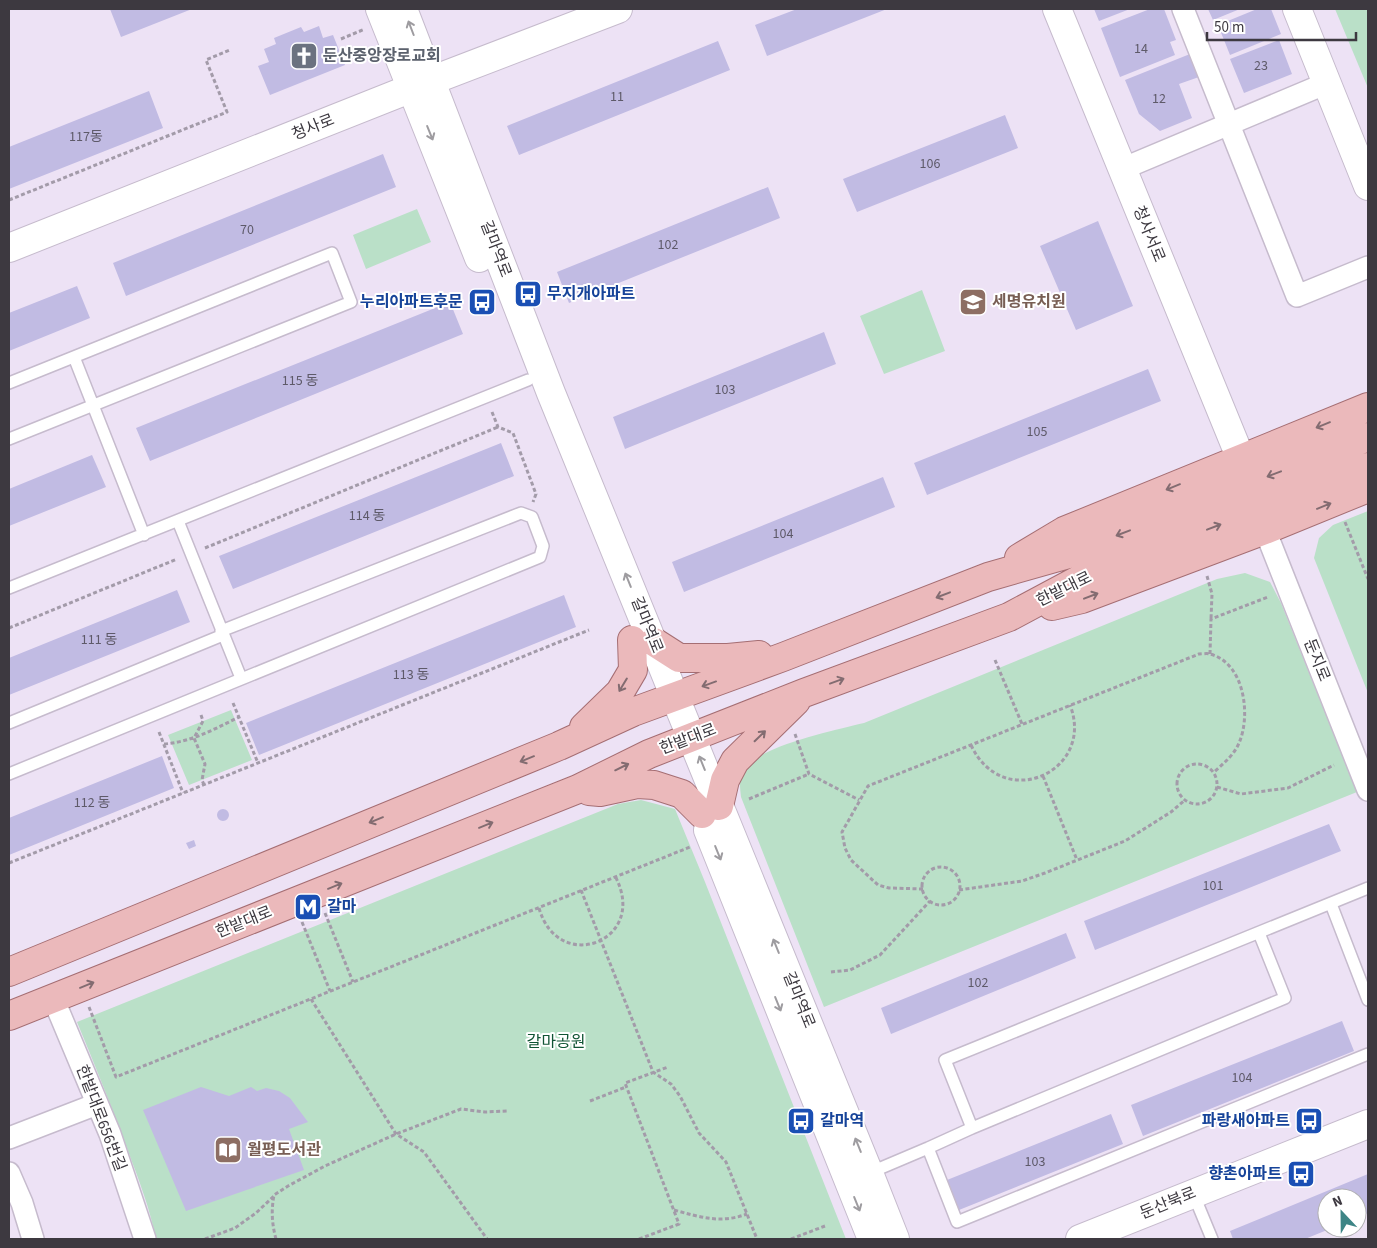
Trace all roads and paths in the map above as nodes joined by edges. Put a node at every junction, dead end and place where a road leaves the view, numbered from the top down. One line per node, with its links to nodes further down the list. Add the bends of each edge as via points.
1 (403, 9): 10 (main road, 갈마역로, one-way to 1)
2 (618, 9): 10 (main road, 청사로)
3 (1057, 9): 12 (main road, 청사서로)
4 (1183, 9): 11 (street)
5 (1297, 9): 9 (main road)
6 (374, 18): 7 (path); 10 (main road, 갈마역로)
7 (341, 39)
8 (230, 50): 14 (path, via 206,60 227,112)
9 (1327, 83): 11 (street); 13 (main road)
10 (422, 84): 15 (main road, 청사로); 18 (main road, 갈마역로, one-way to 18); 46 (main road, 갈마역로, one-way to 10, via 551,393)
11 (1229, 124): 12 (street); 16 (street, via 1297,296)
12 (1122, 168): 26 (main road, 청사서로)
13 (1368, 186)
14 (9, 200)
15 (9, 248)
16 (1368, 267)
17 (74, 357): 19 (lane); 20 (lane); 20 (lane, via 332,254 351,302)
18 (528, 380): 31 (lane); 46 (main road, 갈마역로)
19 (9, 383)
20 (93, 406): 25 (lane); 33 (lane)
21 (1368, 407): 26 (main road, one-way to 26)
22 (492, 412): 23 (path)
23 (498, 428): 29 (path, via 513,433 536,494); 34 (path)
24 (1368, 437): 37 (main road, 한밭대로, one-way to 37, via 1072,552)
25 (9, 439)
26 (1241, 459): 37 (main road, one-way to 37, via 1064,531)
27 (1368, 466): 41 (main road, 한밭대로, one-way to 27, via 1082,578)
28 (1368, 488): 32 (main road, one-way to 28)
29 (533, 505)
30 (1344, 519): 38 (path)
31 (178, 521): 33 (lane); 45 (lane)
32 (1265, 530): 41 (main road, one-way to 32, via 1082,599); 75 (street, 둔지로)
33 (144, 535): 39 (lane)
34 (204, 549)
35 (179, 558): 43 (path)
36 (1206, 572): 42 (path, via 1212,594)
37 (988, 577): 48 (main road, 한밭대로, one-way to 48)
38 (1368, 579)
39 (9, 588)
40 (1268, 597): 42 (path)
41 (1010, 617): 51 (main road, 한밭대로, one-way to 41)
42 (1210, 619): 47 (path)
43 (9, 628)
44 (589, 630): 66 (path)
45 (222, 633): 50 (lane); 50 (lane, via 521,513 532,517 543,546 540,557); 57 (lane)
46 (643, 641): 48 (main road, via 679,658); 52 (main road, 갈마역로); 65 (main road, one-way to 65, via 633,670 620,692 588,724)
47 (1210, 654): 54 (path, via 1199,654); 68 (path, via 1234,672 1245,704 1239,744 1229,759)
48 (783, 657): 52 (main road, 한밭대로, one-way to 52)
49 (995, 660): 58 (path)
50 (241, 678): 69 (lane)
51 (804, 693): 62 (main road, 한밭대로); 80 (main road, one-way to 51, via 735,761)
52 (667, 700): 62 (main road, 갈마역로); 65 (main road, 한밭대로)
53 (233, 703): 56 (path)
54 (1070, 705): 58 (path); 71 (path, via 1074,722 1072,746 1064,759)
55 (201, 715): 61 (path, via 203,721)
56 (239, 718): 61 (path); 66 (path)
57 (9, 723)
58 (1022, 724): 64 (path)
59 (794, 731): 70 (path)
60 (159, 732): 63 (path)
61 (194, 738): 63 (path); 72 (path, via 204,764)
62 (683, 741): 74 (main road, 한밭대로, one-way to 62); 80 (main road, 갈마역로)
63 (164, 744): 76 (path)
64 (971, 744): 71 (path, via 982,763 1001,776 1013,780); 78 (path, via 868,786)
65 (559, 746): 96 (main road, 한밭대로, one-way to 96)
66 (258, 763): 72 (path)
67 (1334, 765): 73 (path, via 1288,788 1241,794)
68 (1214, 772): 73 (path); 79 (path, via 1195,763 1183,769 1177,789)
69 (9, 774)
70 (809, 774): 77 (path); 78 (path)
71 (1043, 776): 82 (path)
72 (204, 784): 76 (path)
73 (1218, 787): 79 (path, via 1205,803)
74 (578, 789): 80 (main road, via 600,792 638,784 654,785 682,794); 100 (main road, 한밭대로, one-way to 74)
75 (1368, 790)
76 (183, 793): 83 (path)
77 (749, 799)
78 (859, 800): 85 (path, via 842,832 851,860 878,885)
79 (1185, 800): 82 (path, via 1125,841)
80 (711, 810): 118 (main road, 갈마역로, one-way to 80); 132 (main road, 갈마역로, one-way to 132)
81 (696, 844): 84 (path)
82 (1077, 860): 88 (path, via 1022,881)
83 (9, 863)
84 (615, 876): 87 (path); 95 (path, via 622,889 623,912 614,930)
85 (923, 888): 88 (path, via 928,872 939,867 956,873); 89 (path)
86 (1368, 888): 90 (lane)
87 (581, 890): 91 (path); 95 (path)
88 (960, 890): 89 (path, via 948,903)
89 (930, 901): 97 (path, via 880,955 850,970)
90 (1331, 904): 94 (lane); 102 (lane)
91 (539, 908): 95 (path, via 548,929 557,937 580,945); 98 (path)
92 (324, 910): 98 (path)
93 (301, 919): 99 (path)
94 (1259, 932): 113 (lane, via 1286,998); 113 (lane, via 944,1060)
95 (601, 940): 107 (path)
96 (9, 972)
97 (831, 972)
98 (353, 982): 99 (path)
99 (330, 991): 101 (path)
100 (53, 998): 104 (main road, 한밭대로); 110 (street, 한밭대로656번길)
101 (311, 999): 103 (path, via 116,1077); 114 (path)
102 (1368, 1000)
103 (88, 1004)
104 (9, 1016)
105 (1368, 1054): 116 (lane, via 957,1222)
106 (668, 1067): 107 (path)
107 (653, 1072): 108 (path, via 625,1083); 122 (path, via 671,1084 699,1133 726,1162)
108 (626, 1087): 109 (path); 121 (path)
109 (590, 1101)
110 (97, 1104): 115 (street); 125 (street, 한밭대로656번길)
111 (507, 1111): 114 (path, via 462,1109)
112 (1368, 1124): 119 (main road, 둔산북로)
113 (972, 1128): 116 (lane)
114 (396, 1134): 120 (path, via 325,1166); 128 (path, via 424,1152)
115 (9, 1138)
116 (928, 1148): 118 (lane)
117 (9, 1173): 124 (street)
118 (869, 1173): 133 (main road, 갈마역로)
119 (1193, 1193): 134 (main road, 둔산북로); 135 (lane)
120 (274, 1195): 126 (path, via 235,1228); 127 (path, via 272,1222)
121 (673, 1210): 122 (path, via 707,1219 734,1219); 129 (path, via 679,1224)
122 (747, 1214): 130 (path)
123 (825, 1226): 131 (path)
124 (33, 1239)
125 (145, 1239)
126 (205, 1239)
127 (276, 1239)
128 (487, 1239)
129 (639, 1239)
130 (757, 1239)
131 (792, 1239)
132 (872, 1239)
133 (895, 1239)
134 (1080, 1239)
135 (1212, 1239)

